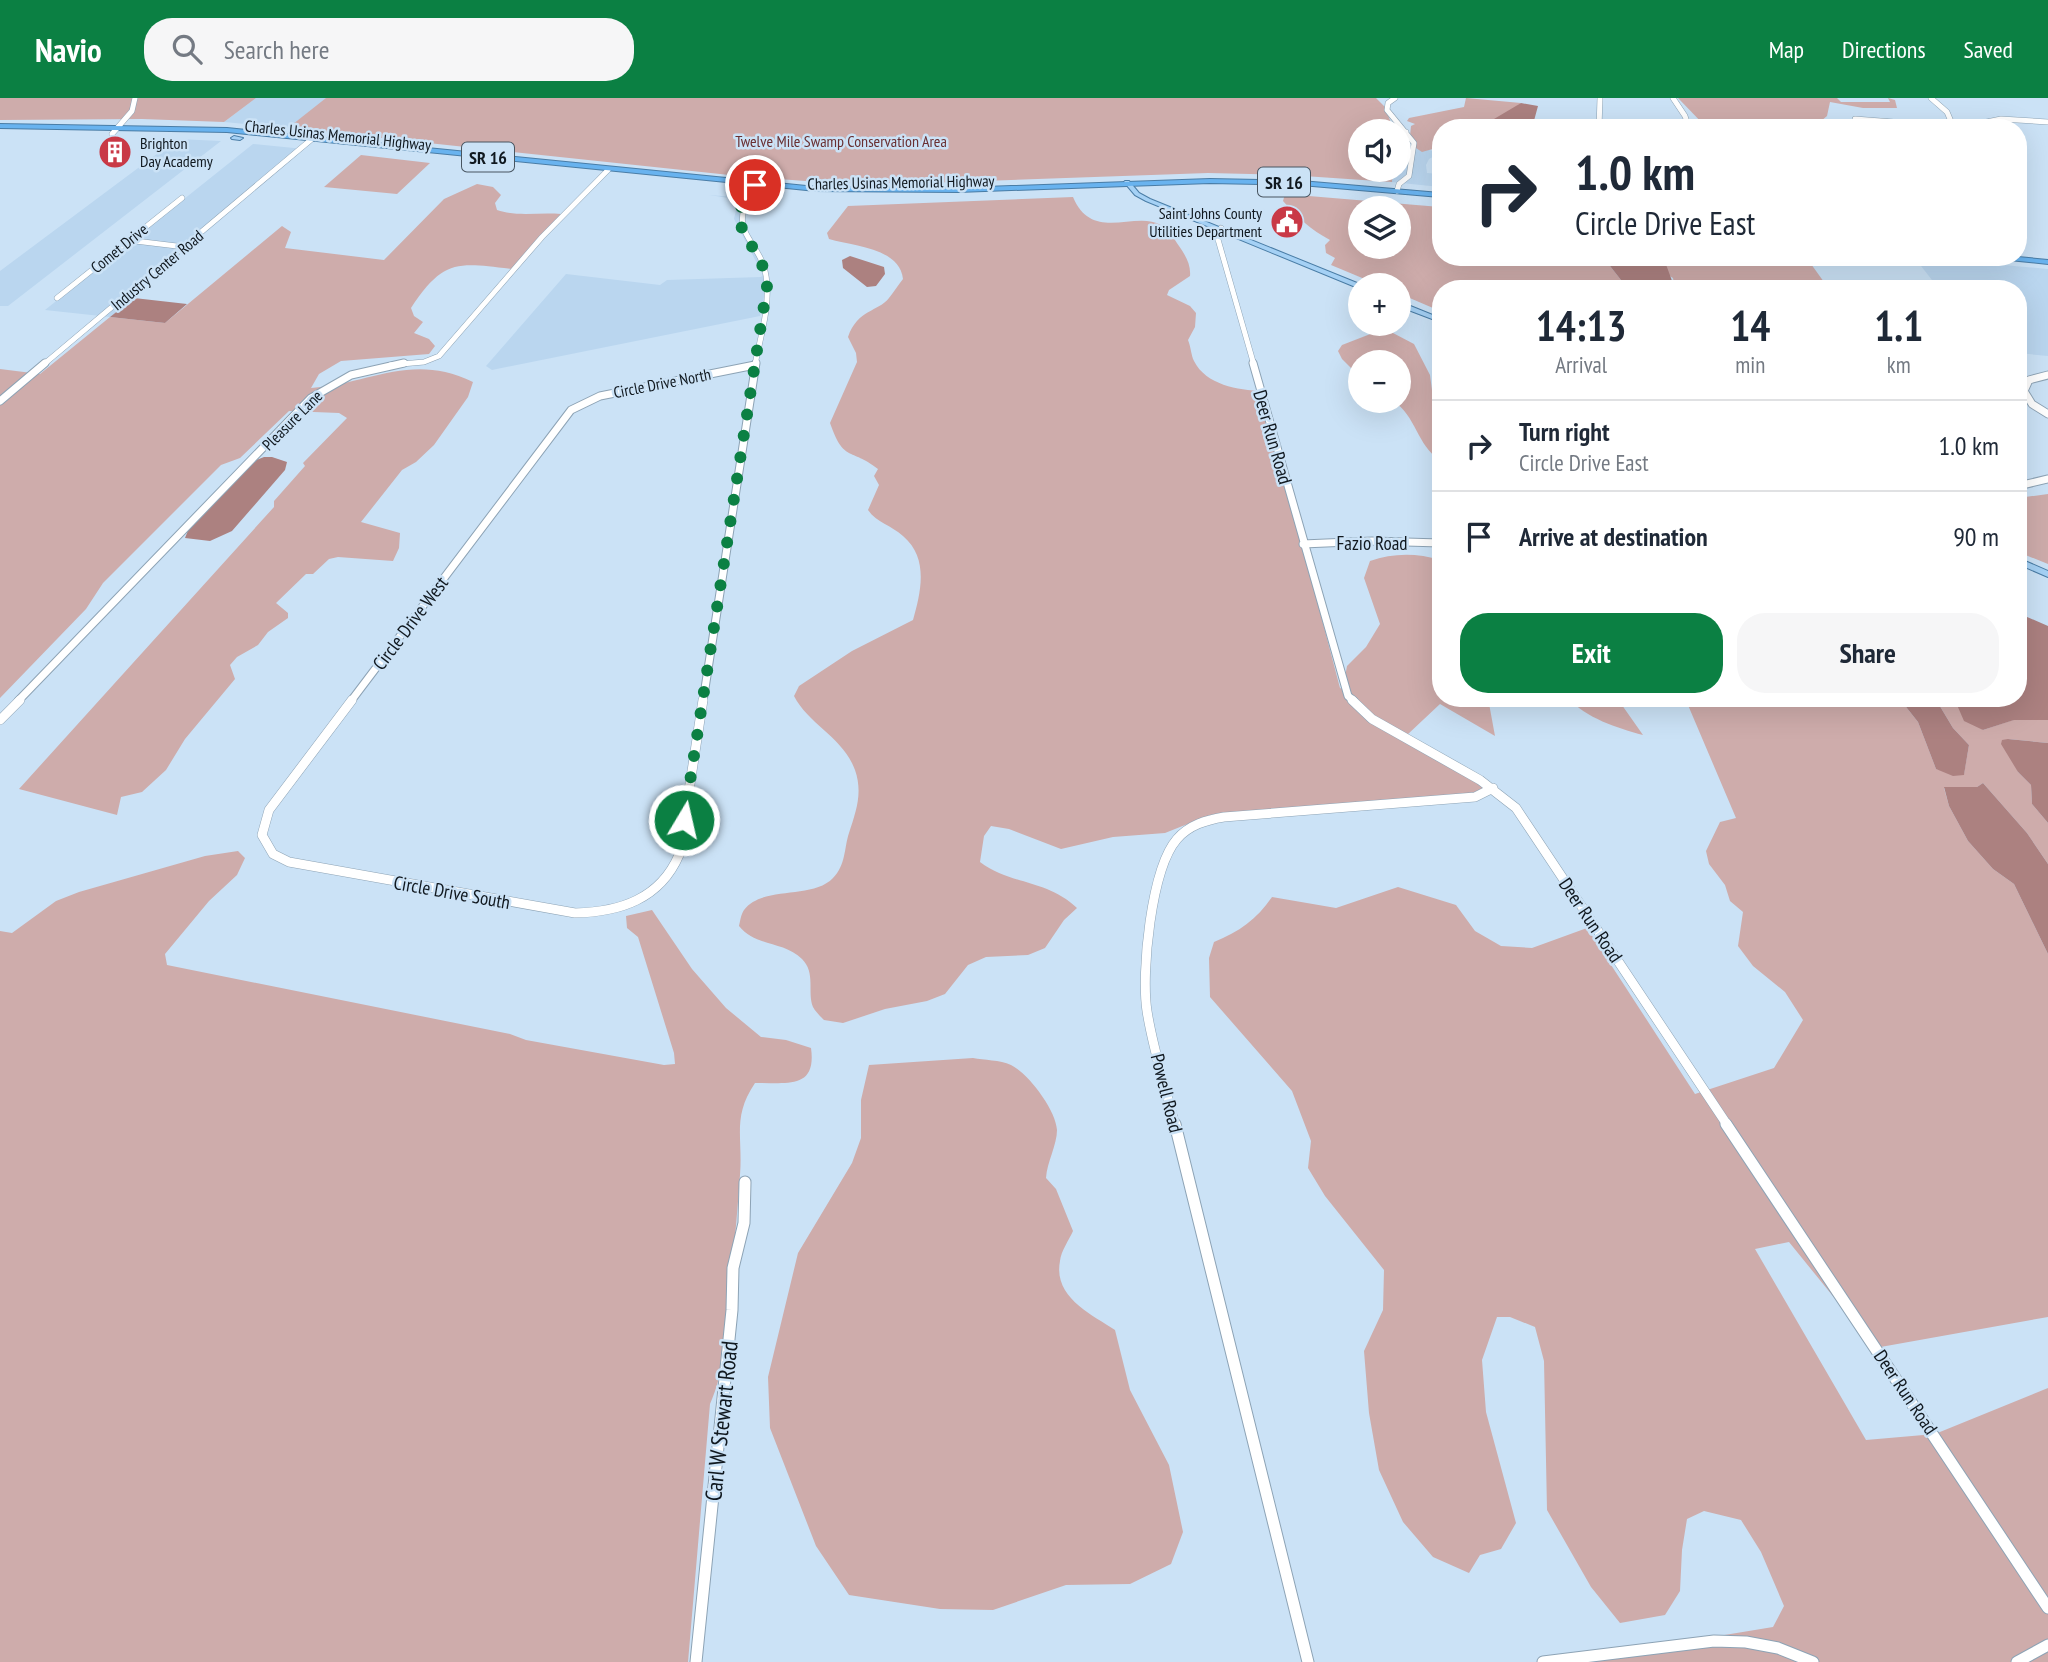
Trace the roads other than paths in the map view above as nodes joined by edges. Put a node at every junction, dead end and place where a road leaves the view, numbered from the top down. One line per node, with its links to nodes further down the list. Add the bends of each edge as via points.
1 (135, 98): 15 (street, via 132,111)
2 (1395, 98): 7 (street, via 1387,106)
3 (1600, 98): 9 (street)
4 (1673, 98): 10 (street)
5 (1931, 98): 11 (street)
6 (1403, 99): 7 (street, via 1394,105)
7 (1391, 115): 8 (street)
8 (1395, 119)
9 (1599, 119)
10 (1686, 119)
11 (1950, 119)
12 (2027, 121): 13 (street)
13 (2048, 122)
14 (0, 127): 15 (highway, Charles Usinas Memorial Highway / SR 16)
15 (115, 130): 16 (highway, Charles Usinas Memorial Highway / SR 16); 17 (highway, Charles Usinas Memorial Highway / SR 16, via 209,129); 18 (highway, Charles Usinas Memorial Highway / SR 16)
16 (0, 133)
17 (313, 138): 18 (street, Industry Center Road); 19 (highway, Charles Usinas Memorial Highway / SR 16)
18 (306, 145): 20 (highway, Charles Usinas Memorial Highway / SR 16); 32 (street, Industry Center Road)
19 (608, 170): 20 (street, Pleasure Lane); 24 (highway, Charles Usinas Memorial Highway / SR 16)
20 (600, 177): 24 (highway, Charles Usinas Memorial Highway / SR 16); 54 (street, Pleasure Lane, via 439,356 366,370 333,382 311,398)
21 (1395, 182): 26 (street)
22 (1404, 182): 26 (street)
23 (1129, 185): 24 (highway, Charles Usinas Memorial Highway / SR 16, via 896,191); 25 (highway, Charles Usinas Memorial Highway / SR 16); 26 (highway, Charles Usinas Memorial Highway / SR 16, via 1261,181); 30 (main road, via 1148,200)
24 (752, 189): 41 (street, via 739,218 768,279)
25 (1312, 190): 26 (highway, via 1382,195); 29 (highway, Charles Usinas Memorial Highway / SR 16)
26 (1397, 191): 27 (highway, Charles Usinas Memorial Highway / SR 16)
27 (1432, 194)
28 (182, 198): 31 (street, Comet Drive)
29 (1432, 201)
30 (1221, 228): 37 (main road); 51 (street, Deer Run Road, via 1217,236)
31 (127, 240): 32 (street); 38 (street, Comet Drive)
32 (184, 247): 45 (street, Industry Center Road)
33 (2027, 253): 34 (highway)
34 (2048, 254)
35 (2027, 260): 36 (highway)
36 (2048, 262)
37 (1348, 282)
38 (57, 298)
39 (1411, 308): 40 (main road)
40 (1432, 317)
41 (755, 365): 46 (street, Circle Drive North, via 600,396); 56 (street, Circle Drive South, via 679,855 666,880 646,897 613,910 570,912 289,862 275,857)
42 (2048, 375): 43 (street)
43 (2027, 383)
44 (2027, 396): 47 (street, via 2033,406)
45 (0, 401)
46 (572, 409): 56 (street, Circle Drive West, via 269,810 261,829)
47 (2048, 414)
48 (2048, 479): 49 (street)
49 (2027, 484)
50 (1432, 543): 51 (street, Fazio Road)
51 (1303, 544): 55 (street, Deer Run Road, via 1345,690 1354,704 1372,719)
52 (2027, 565): 53 (main road)
53 (2048, 574)
54 (0, 720)
55 (1493, 788): 58 (street, Deer Run Road, via 1516,808); 61 (street, Powell Road, via 1475,797 1224,817 1198,824 1180,836 1169,852 1152,918 1144,980 1147,1012)
56 (264, 843)
57 (745, 1182): 60 (street, Carl W Stewart Road)
58 (2048, 1608)
59 (2048, 1645): 64 (street)
60 (696, 1662)
61 (1308, 1662)
62 (1543, 1662): 63 (street, via 1714,1641 1777,1648)
63 (1813, 1662)
64 (2017, 1662)

